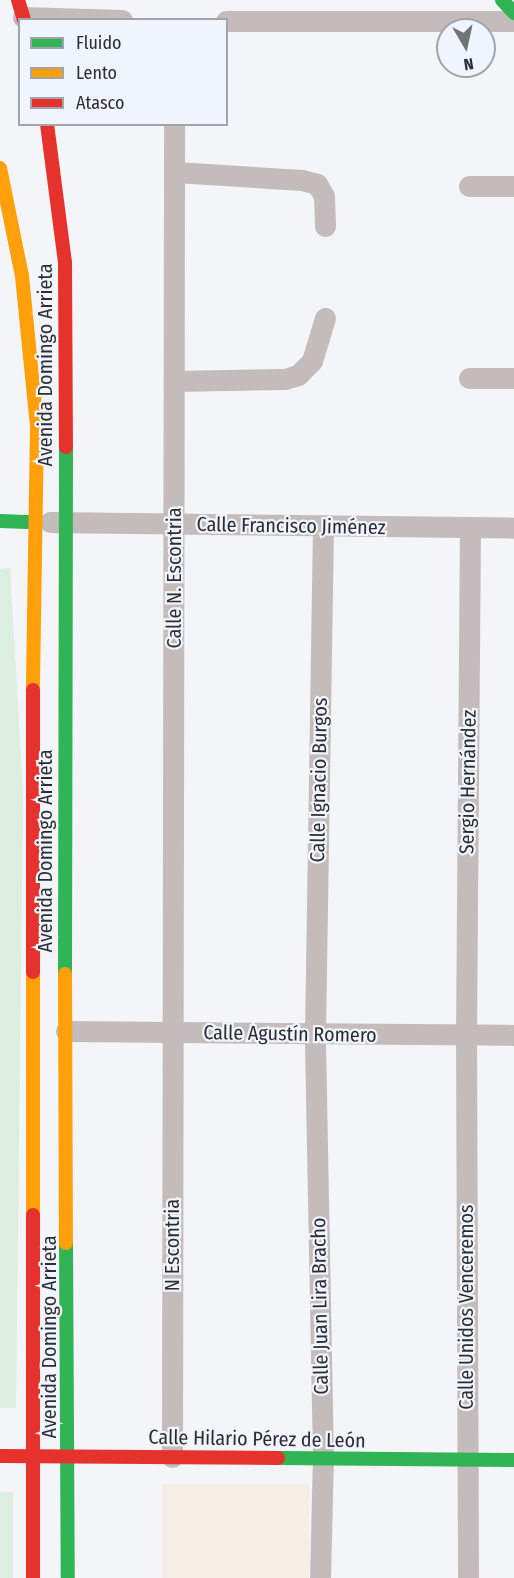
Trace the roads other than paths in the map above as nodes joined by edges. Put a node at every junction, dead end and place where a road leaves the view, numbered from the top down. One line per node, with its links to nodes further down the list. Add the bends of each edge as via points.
1 (502, 0): 3 (street)
2 (22, 12): 4 (street)
3 (514, 13)
4 (97, 18)
5 (228, 21): 6 (street)
6 (514, 21)
7 (46, 126): 20 (street, Avenida Domingo Arrieta, via 64,262 68,383)
8 (174, 126): 10 (street, Calle N. Escontria)
9 (0, 168): 19 (street, Avenida Domingo Arrieta, via 32,350 37,427)
10 (175, 172): 13 (street, via 317,184 324,196); 17 (street, Calle N. Escontria)
11 (469, 186): 12 (street)
12 (514, 186)
13 (325, 226)
14 (325, 318): 17 (street, via 312,361 298,375 285,379)
15 (469, 378): 16 (street)
16 (514, 378)
17 (174, 381): 21 (street, Calle N. Escontria)
18 (0, 521): 19 (street)
19 (33, 522): 20 (street, Calle Francisco Jiménez); 31 (street, Avenida Domingo Arrieta)
20 (63, 523): 21 (street, Calle Francisco Jiménez); 25 (street, Avenida Domingo Arrieta)
21 (174, 524): 22 (street, Calle Francisco Jiménez); 26 (street, Calle N. Escontria)
22 (323, 526): 23 (street, Calle Francisco Jiménez); 27 (street, Calle Ignacio Burgos)
23 (470, 528): 24 (street, Calle Francisco Jiménez); 29 (street, Sergio Hernández)
24 (514, 528)
25 (66, 1031): 26 (street, Calle Agustín Romero); 32 (street, Avenida Domingo Arrieta)
26 (172, 1032): 27 (street, Calle Agustín Romero); 33 (street, N Escontria)
27 (315, 1034): 29 (street, Calle Agustín Romero); 34 (street, Calle Juan Lira Bracho)
28 (514, 1035): 29 (street, Calle Agustín Romero)
29 (466, 1036): 35 (street, Calle Unidos Venceremos)
30 (0, 1456): 31 (street, Calle Hilario Pérez de León)
31 (34, 1456): 32 (street, Calle Hilario Pérez de León); 37 (street, Avenida Domingo Arrieta)
32 (69, 1456): 33 (street, Calle Hilario Pérez de León); 38 (street, Avenida Domingo Arrieta)
33 (172, 1457): 34 (street, Calle Hilario Pérez de León)
34 (323, 1460): 35 (street, Calle Hilario Pérez de León); 39 (street, Calle Juan Lira Bracho)
35 (466, 1460): 36 (street, Calle Hilario Pérez de León); 40 (street, Calle Unidos Venceremos)
36 (514, 1460)
37 (33, 1578)
38 (68, 1578)
39 (320, 1578)
40 (468, 1578)

